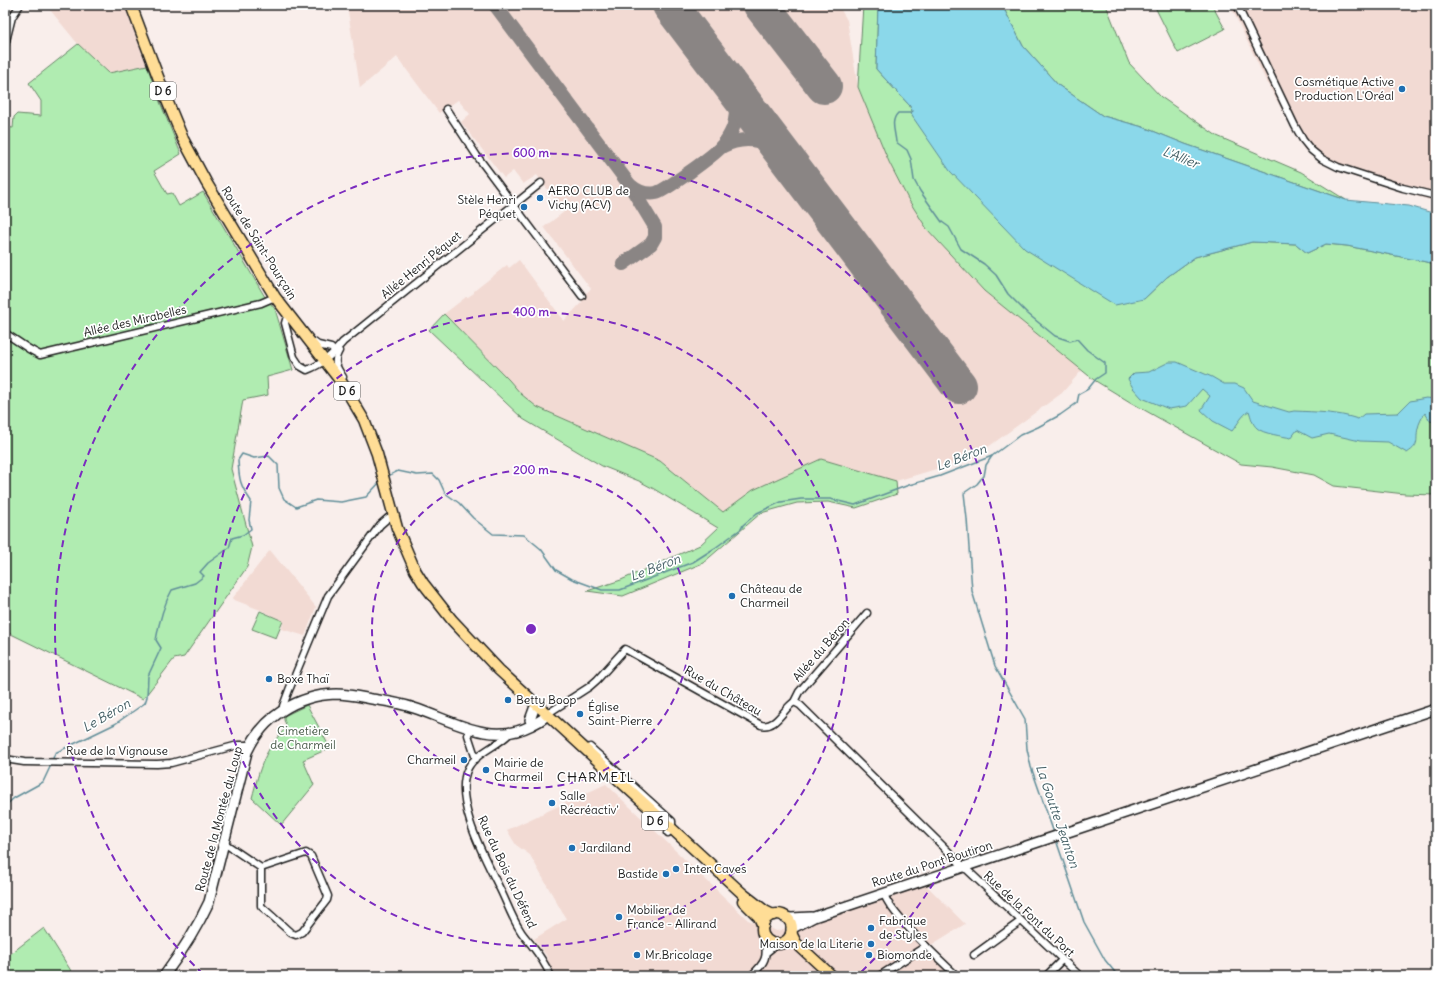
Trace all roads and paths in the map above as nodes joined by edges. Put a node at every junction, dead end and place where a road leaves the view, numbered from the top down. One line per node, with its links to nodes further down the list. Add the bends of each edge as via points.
1 (20, 5): 4 (street, via 12,17)
2 (131, 5): 10 (main road, Route de Saint-Pourçain / D 6, via 183,139)
3 (1237, 5): 7 (street, via 1295,126 1311,150 1338,167)
4 (5, 45)
5 (446, 109): 8 (street)
6 (541, 183): 8 (street, Allée Henri Péquet)
7 (1436, 196)
8 (513, 205): 9 (street); 14 (street, Allée Henri Péquet)
9 (582, 296)
10 (275, 297): 11 (main road, Route de Saint-Pourçain / D 6); 12 (street, Allée des Mirabelles, via 261,303 40,355 28,350)
11 (288, 313): 13 (main road, Route de Saint-Pourçain / D 6); 16 (street, via 285,323 294,358 300,366 307,370 318,366)
12 (5, 333)
13 (306, 337): 15 (street, via 318,346); 16 (main road, Route de Saint-Pourçain / D 6)
14 (343, 342): 15 (street, Allée Henri Péquet); 16 (street, Allée Henri Péquet); 17 (street, Allée Henri Péquet, via 335,358 336,366 350,387)
15 (331, 348): 16 (street, Allée Henri Péquet)
16 (323, 359): 17 (main road, Route de Saint-Pourçain / D 6)
17 (353, 399): 18 (main road, Route de Saint-Pourçain / D 6, via 371,436)
18 (394, 517): 19 (main road, Route de Saint-Pourçain / D 6); 23 (street, via 388,518 380,525 328,596 289,690)
19 (397, 528): 21 (main road, Route de Saint-Pourçain / D 6, via 403,554 427,598); 25 (main road, Route de Saint-Pourçain / D 6, via 415,570 440,606)
20 (867, 613): 22 (street, Allée du Béron, via 799,692)
21 (510, 687): 25 (main road, Route de Saint-Pourçain / D 6); 25 (street)
22 (794, 702): 25 (street, Rue du Château, via 775,723 761,725 625,649 589,687); 35 (street, via 800,705)
23 (284, 709): 26 (main road, Route de la Montée du Loup, via 306,699 350,695 404,705); 28 (main road, Route de la Montée du Loup, via 267,723)
24 (1436, 709): 35 (main road, Route du Pont Boutiron)
25 (542, 715): 27 (main road, Route de la Montée du Loup); 27 (main road, Route de la Montée du Loup, via 519,730); 32 (main road, Route de Saint-Pourçain / D 6); 32 (main road, Route de Saint-Pourçain / D 6, via 577,742)
26 (470, 729): 27 (main road, Route de la Montée du Loup, via 493,733); 31 (street, via 468,736)
27 (508, 732): 31 (street, via 501,742)
28 (250, 745): 30 (street, Rue de la Vignouse, via 238,745 171,763 157,764 24,762); 34 (main road, Route de la Montée du Loup)
29 (590, 747): 32 (street, Route de Saint-Pourçain)
30 (5, 759)
31 (476, 759): 52 (street, Rue du Bois du Défend, via 471,763 465,783 472,828 519,929 544,962)
32 (634, 794): 33 (main road, Route de Saint-Pourçain / D 6)
33 (670, 831): 38 (main road, Route de Saint-Pourçain / D 6, via 764,912); 43 (main road, Route de Saint-Pourçain / D 6, via 759,917)
34 (224, 843): 36 (street); 51 (main road, Route de la Montée du Loup, via 209,902 195,929)
35 (964, 867): 37 (main road, Route du Pont Boutiron); 41 (street, Rue de la Font du Port)
36 (260, 868): 36 (street, via 261,906 291,933 296,935 302,932 328,896 311,856 300,854)
37 (884, 893): 39 (main road, Route du Pont Boutiron); 47 (street, via 898,916)
38 (773, 915): 40 (main road); 43 (main road, via 766,919)
39 (814, 916): 40 (main road, Route du Pont Boutiron); 42 (main road, Route du Pont Boutiron)
40 (784, 917): 44 (main road, via 790,922)
41 (1021, 921): 49 (street); 50 (street, Rue de la Font du Port)
42 (802, 923): 44 (main road, Route du Pont Boutiron); 55 (main road, via 798,934 800,941)
43 (763, 926): 45 (main road)
44 (791, 931): 46 (main road, via 787,940); 55 (main road, via 796,943)
45 (764, 937): 46 (main road, via 769,942); 48 (street)
46 (779, 944): 48 (street); 54 (main road, via 792,947)
47 (926, 946): 56 (street); 57 (street)
48 (767, 952): 53 (street, via 764,961)
49 (974, 955)
50 (1062, 960): 58 (street); 59 (street, Rue de la Font du Port)
51 (164, 976)
52 (550, 976)
53 (751, 976)
54 (826, 976)
55 (833, 976)
56 (879, 976)
57 (956, 976)
58 (1046, 976)
59 (1080, 976)

